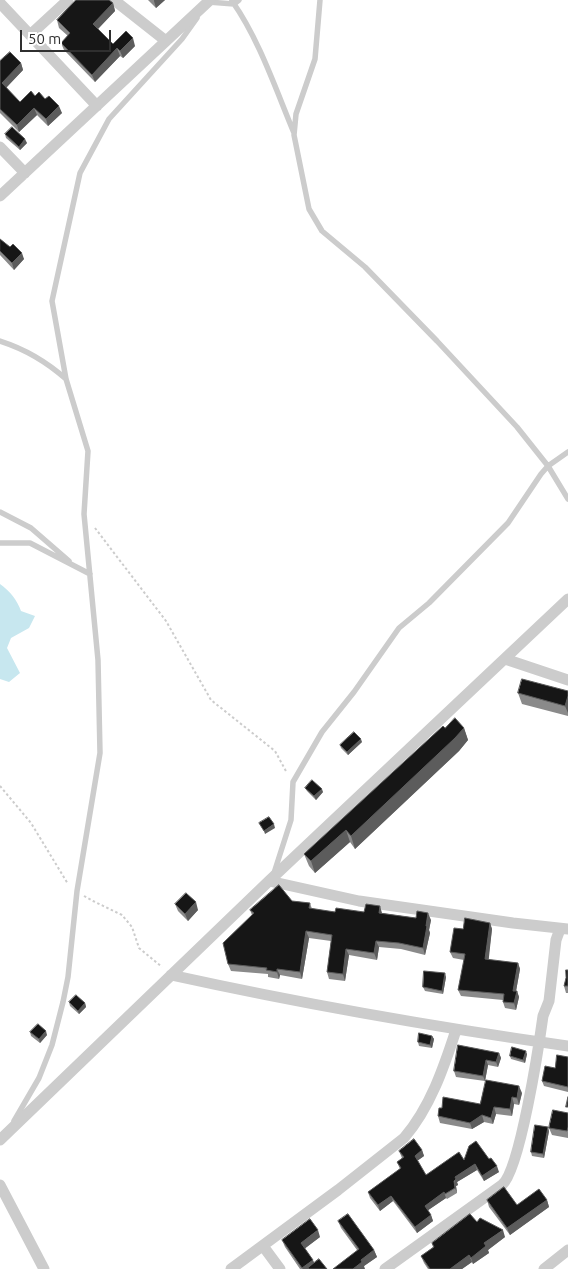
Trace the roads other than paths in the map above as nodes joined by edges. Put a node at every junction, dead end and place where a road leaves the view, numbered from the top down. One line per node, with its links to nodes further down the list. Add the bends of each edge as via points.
1 (68, 0): 8 (street)
2 (114, 0): 9 (street)
3 (240, 0): 6 (lane)
4 (320, 0): 11 (lane, via 315,59 296,114)
5 (210, 1): 6 (lane); 9 (street); 16 (lane, via 182,39 110,119 80,173 52,301)
6 (232, 2): 11 (lane, via 268,70)
7 (0, 3): 8 (street)
8 (30, 35): 10 (street)
9 (166, 41): 10 (street)
10 (97, 106): 13 (street)
11 (294, 135): 18 (lane, via 309,209 322,231 364,267 437,341)
12 (0, 147): 13 (street)
13 (25, 173): 14 (street)
14 (0, 196)
15 (0, 341): 16 (lane, via 49,364)
16 (66, 379): 23 (lane, via 88,451 84,514)
17 (568, 452): 18 (lane)
18 (548, 466): 19 (lane); 27 (lane, via 508,523 429,604 399,628 322,732 293,782 291,820)
19 (568, 499)
20 (0, 512): 22 (lane, via 31,528)
21 (0, 543): 22 (lane, via 30,543)
22 (77, 567): 23 (lane)
23 (90, 574): 33 (lane, via 98,660 100,753 77,891 68,977 52,1045 39,1078)
24 (568, 599): 25 (street)
25 (505, 659): 26 (street); 27 (street)
26 (568, 680)
27 (271, 879): 28 (street, via 359,901); 29 (street)
28 (564, 929): 31 (street, via 556,940 554,974)
29 (171, 975): 30 (street, via 251,993); 33 (street)
30 (456, 1030): 31 (street); 35 (street, via 430,1095 404,1138)
31 (540, 1042): 32 (street); 40 (street, via 524,1124 507,1180)
32 (568, 1046)
33 (3, 1137)
34 (0, 1185): 37 (street)
35 (263, 1246): 38 (street); 39 (street)
36 (568, 1250): 41 (street)
37 (44, 1269)
38 (231, 1269)
39 (280, 1269)
40 (385, 1269)
41 (544, 1269)

